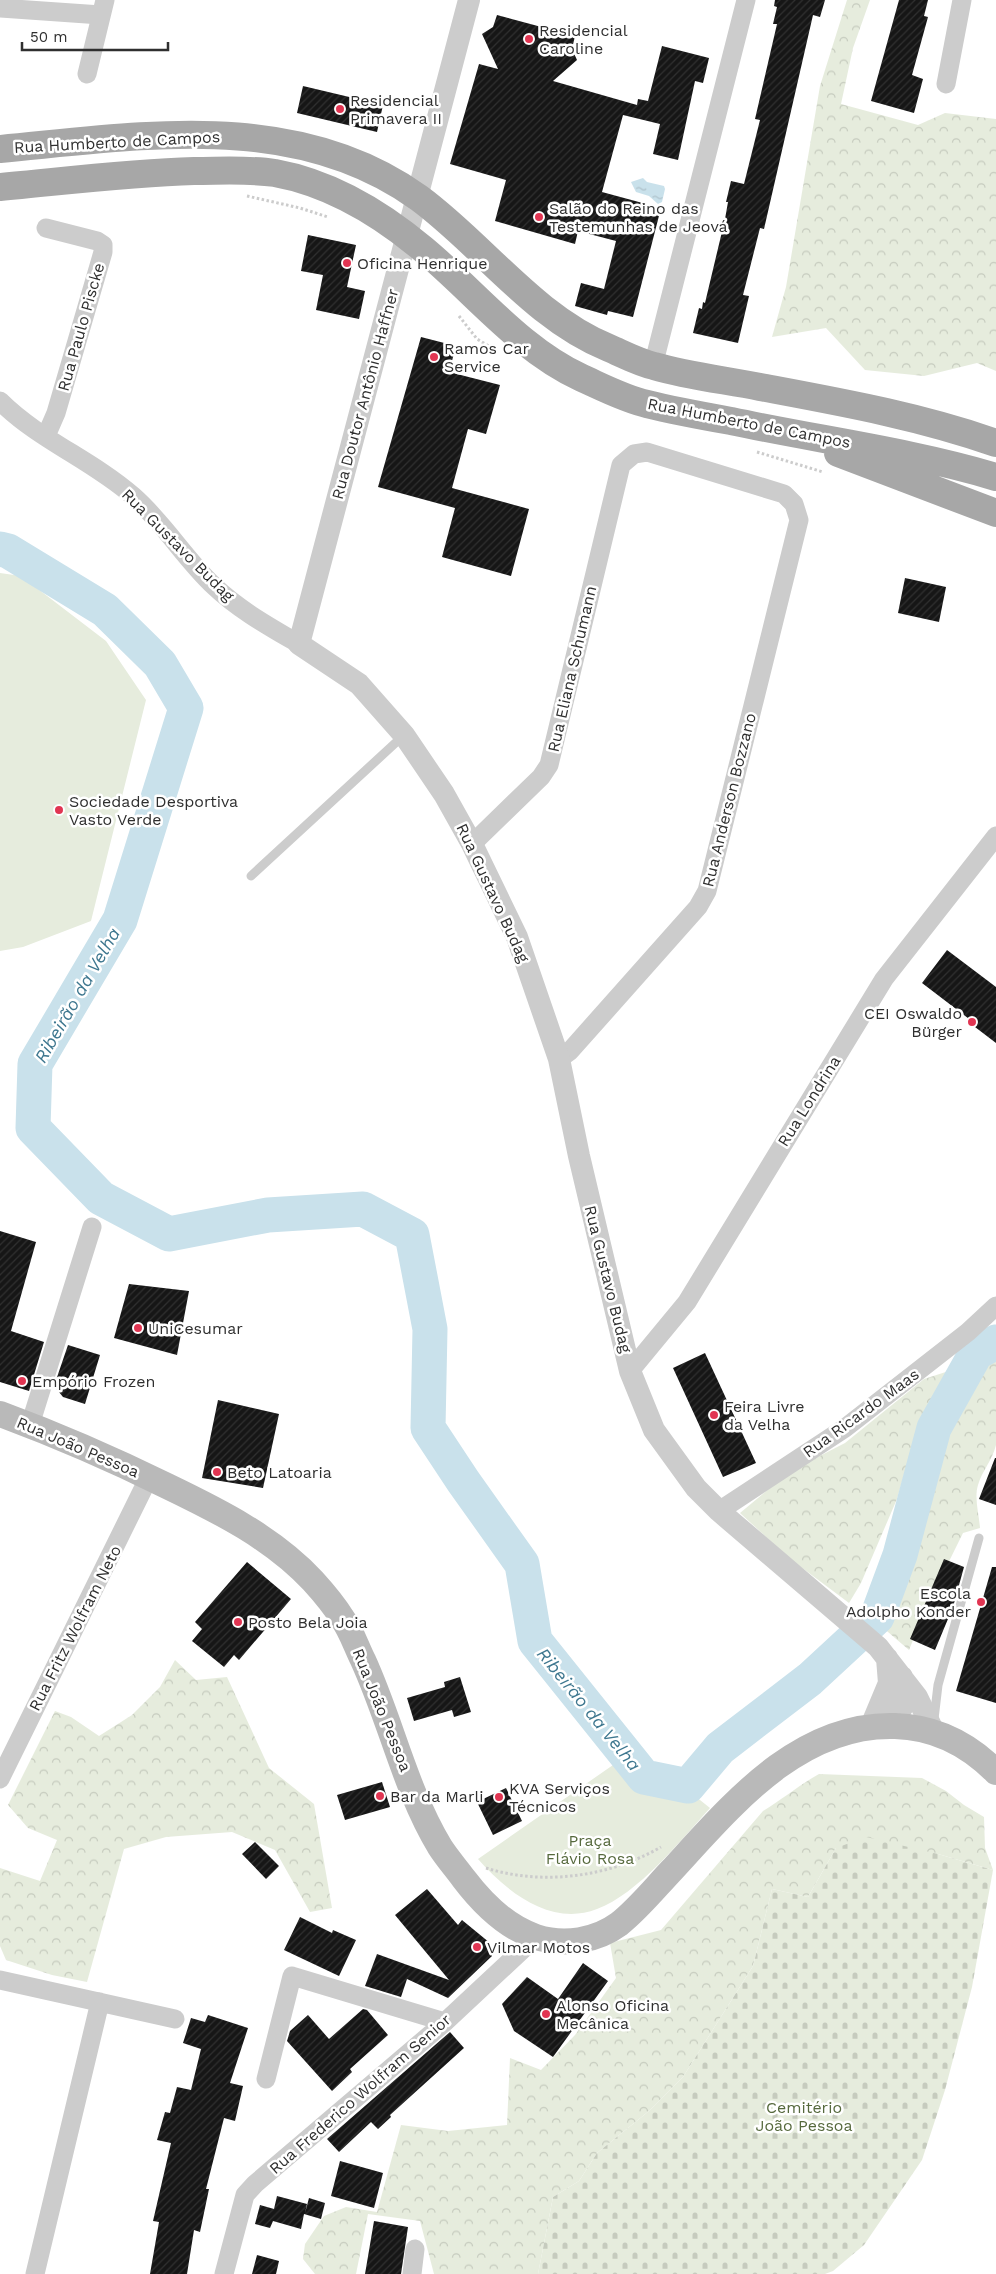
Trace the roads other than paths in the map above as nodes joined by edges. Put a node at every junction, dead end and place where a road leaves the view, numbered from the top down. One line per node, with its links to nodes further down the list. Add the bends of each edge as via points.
1 (469, 0): 10 (street, Rua Doutor Antônio Haffner)
2 (746, 0): 13 (street)
3 (962, 0): 7 (street)
4 (103, 7): 5 (street); 6 (street)
5 (0, 8)
6 (87, 74)
7 (946, 84)
8 (0, 149): 10 (main road, Rua Humberto de Campos, via 195,134 245,136 290,142 345,158)
9 (0, 187): 12 (main road, Rua Humberto de Campos, via 142,172 236,170 275,174 313,183 359,203)
10 (418, 197): 12 (street, Rua Doutor Antônio Haffner); 13 (main road, Rua Humberto de Campos, via 539,304 592,341)
11 (46, 228): 18 (street, Rua Paulo Piscke, via 103,245 56,414)
12 (408, 236): 17 (main road, Rua Humberto de Campos, via 523,339 580,377 644,404); 23 (street, Rua Doutor Antônio Haffner)
13 (652, 366): 15 (main road, Rua Humberto de Campos)
14 (0, 401): 18 (street, Rua Gustavo Budag, via 16,417)
15 (907, 415): 16 (main road); 19 (main road, Rua Humberto de Campos)
16 (996, 427)
17 (780, 432): 20 (main road, Rua Humberto de Campos, via 896,451); 21 (main road)
18 (46, 436): 23 (street, Rua Gustavo Budag, via 134,497 213,586)
19 (996, 443)
20 (996, 477)
21 (996, 513)
22 (799, 520): 26 (street, Rua Eliana Schumann, via 794,504 784,494 647,452 634,454 621,465 549,765 541,777); 28 (street, Rua Anderson Bozzano, via 707,891 698,907 570,1051)
23 (299, 644): 24 (street, Rua Gustavo Budag, via 359,684)
24 (404, 735): 26 (street, Rua Gustavo Budag, via 444,794); 27 (lane)
25 (996, 836): 31 (street, Rua Londrina, via 884,979 687,1302)
26 (472, 844): 28 (street, Rua Gustavo Budag, via 517,937)
27 (251, 876)
28 (559, 1059): 31 (street, Rua Gustavo Budag, via 578,1156)
29 (92, 1227): 33 (street)
30 (996, 1306): 35 (street, Rua Ricardo Maas, via 968,1332 845,1428)
31 (630, 1371): 35 (street, Rua Gustavo Budag, via 654,1430 696,1488)
32 (0, 1414): 33 (main road, Rua João Pessoa)
33 (30, 1425): 34 (main road, Rua João Pessoa)
34 (150, 1477): 41 (street, Rua Fritz Wolfram Neto); 42 (main road, Rua João Pessoa, via 227,1515 270,1543 311,1579 343,1618 375,1687 419,1805 440,1847 482,1903 510,1924)
35 (719, 1511): 37 (street, Rua Gustavo Budag, via 832,1607)
36 (979, 1538): 38 (lane, via 938,1684)
37 (889, 1666): 38 (street); 38 (street, Rua Gustavo Budag, via 917,1697); 39 (street)
38 (918, 1721): 39 (main road, Rua João Pessoa); 40 (main road, Rua João Pessoa, via 975,1753)
39 (877, 1726): 42 (main road, Rua João Pessoa, via 817,1743 774,1768 732,1805 619,1924 592,1938 563,1942)
40 (996, 1772)
41 (0, 1779)
42 (536, 1937): 46 (street, Rua Frederico Wolfram Senior)
43 (0, 1980): 44 (street)
44 (100, 2002): 45 (street); 49 (street)
45 (175, 2019)
46 (445, 2022): 47 (street, via 292,1976); 50 (street, Rua Frederico Wolfram Senior, via 245,2195)
47 (266, 2079)
48 (415, 2249): 51 (street)
49 (36, 2274)
50 (224, 2274)
51 (412, 2274)

